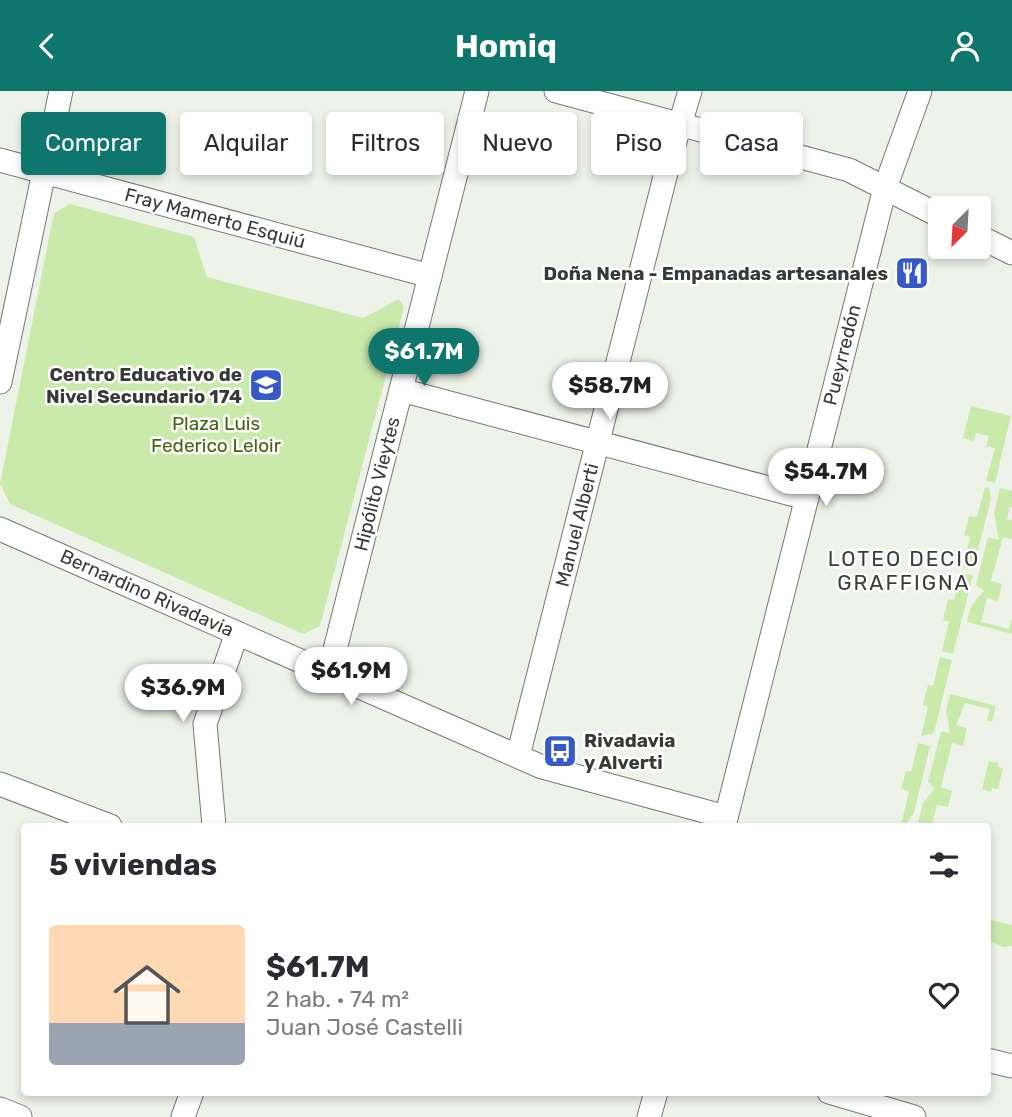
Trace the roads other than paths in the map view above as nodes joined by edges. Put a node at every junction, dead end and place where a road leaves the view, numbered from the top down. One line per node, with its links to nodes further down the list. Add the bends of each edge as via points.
1 (61, 91): 6 (street)
2 (477, 91): 19 (street, Hipólito Vieytes)
3 (556, 91): 7 (street)
4 (690, 91): 8 (street, Manuel Alberti)
5 (920, 91): 15 (street, Pueyrredón)
6 (56, 112)
7 (633, 112)
8 (684, 112)
9 (686, 127): 15 (street, via 849,170)
10 (0, 160): 11 (street, Fray Mamerto Esquiú)
11 (21, 166)
12 (42, 175): 20 (street)
13 (54, 175): 19 (street, Fray Mamerto Esquiú)
14 (667, 175): 22 (street, Manuel Alberti)
15 (885, 188): 16 (street); 23 (street, Pueyrredón)
16 (928, 210)
17 (991, 242): 18 (street)
18 (1012, 253)
19 (430, 276): 21 (street, Hipólito Vieytes)
20 (0, 381)
21 (401, 390): 22 (street); 26 (street, Hipólito Vieytes)
22 (598, 442): 23 (street); 27 (street, Manuel Alberti)
23 (806, 498): 29 (street, Pueyrredón)
24 (0, 529): 25 (street, Bernardino Rivadavia)
25 (237, 633): 26 (street, Bernardino Rivadavia); 31 (street, via 205,724)
26 (329, 673): 27 (street, Bernardino Rivadavia)
27 (518, 756): 29 (street, Bernardino Rivadavia)
28 (0, 784): 30 (street)
29 (725, 821)
30 (102, 823)
31 (214, 823)
32 (991, 1061): 33 (street)
33 (1012, 1066)
34 (191, 1096): 39 (street)
35 (655, 1096): 40 (street)
36 (842, 1096): 41 (street)
37 (0, 1109): 38 (street)
38 (20, 1117)
39 (183, 1117)
40 (649, 1117)
41 (914, 1117)

